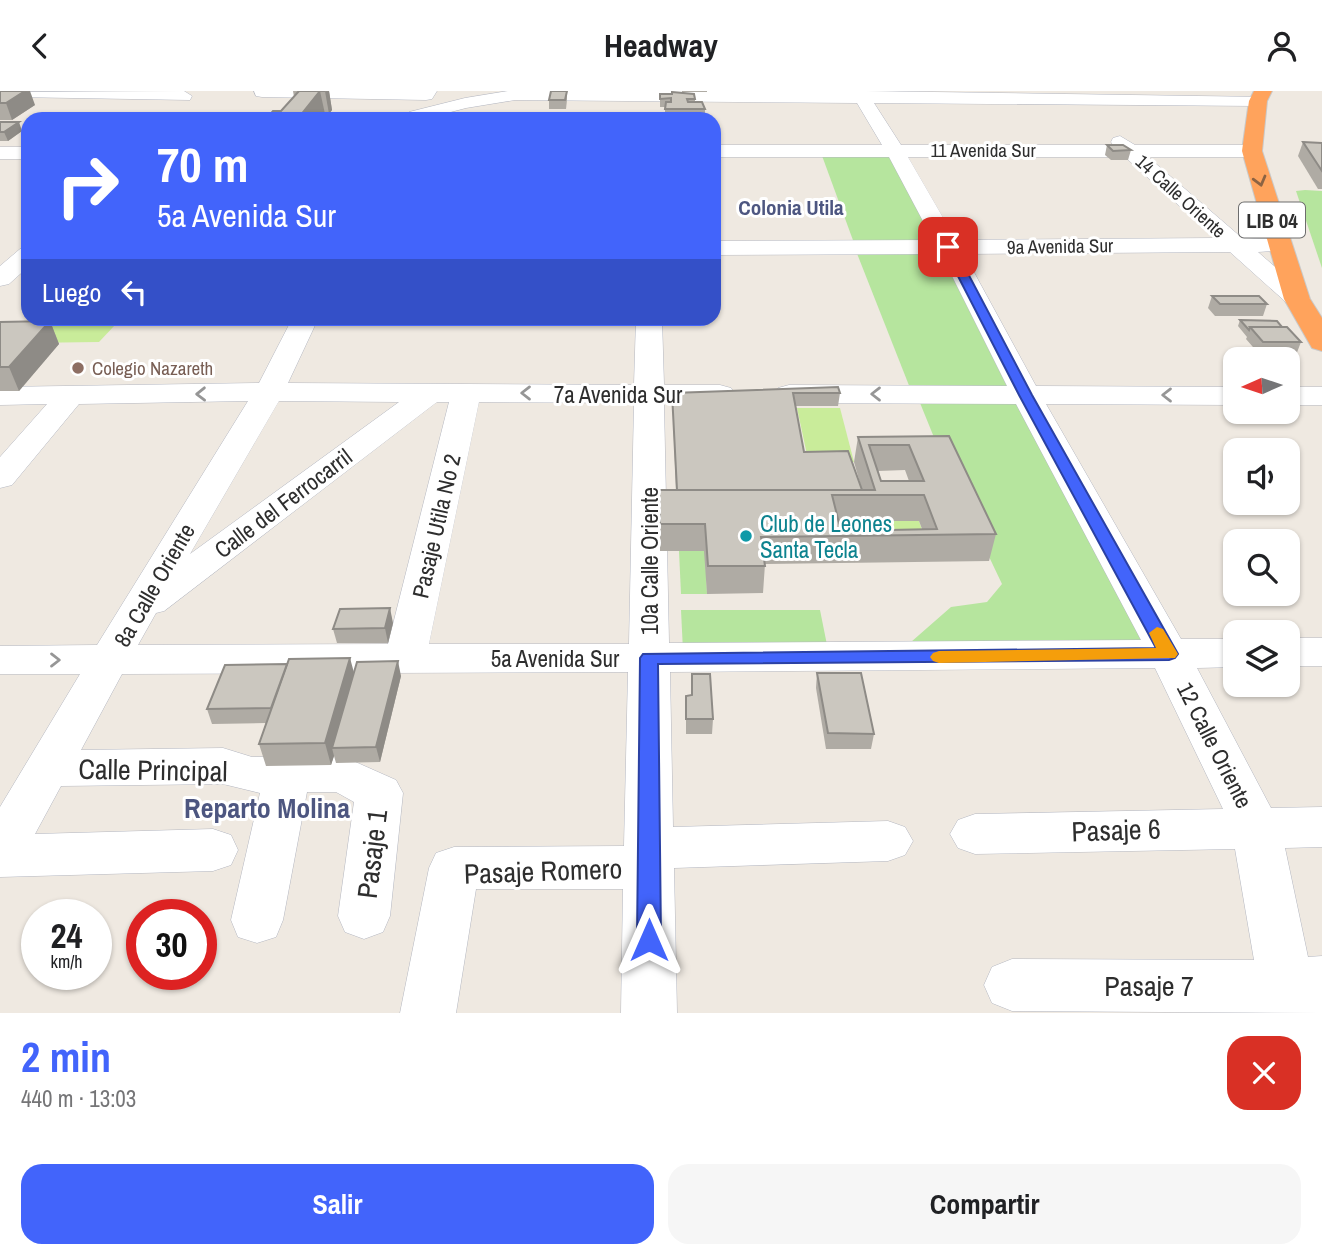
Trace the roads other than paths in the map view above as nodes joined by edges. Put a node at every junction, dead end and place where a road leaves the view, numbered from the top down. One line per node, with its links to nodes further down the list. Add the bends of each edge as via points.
1 (1283, 91): 29 (highway, LIB 04, via 1272,122 1273,151)
2 (13, 92): 7 (street)
3 (262, 92): 11 (street)
4 (649, 94): 5 (street); 11 (street, via 514,95); 13 (street)
5 (860, 95): 6 (street); 18 (street, 12 Calle Oriente)
6 (1070, 95): 8 (street); 16 (street, 14 Calle Oriente)
7 (184, 96)
8 (1260, 96): 19 (highway, LIB 04)
9 (202, 100): 12 (street)
10 (932, 103): 15 (street)
11 (420, 106)
12 (189, 112)
13 (649, 112)
14 (984, 116): 15 (street)
15 (954, 121): 18 (street)
16 (1129, 150): 18 (street, 11 Avenida Sur); 19 (street, 11 Avenida Sur); 22 (street, 14 Calle Oriente)
17 (721, 151): 18 (street, 11 Avenida Sur)
18 (907, 151): 24 (street, 12 Calle Oriente)
19 (1252, 151): 23 (highway, LIB 04, one-way to 23)
20 (0, 153): 21 (street)
21 (21, 153)
22 (1236, 244): 23 (street, 9a Avenida Sur); 24 (street, 9a Avenida Sur); 31 (street, 14 Calle Oriente)
23 (1279, 245): 31 (highway, LIB 04)
24 (948, 247): 25 (street, 9a Avenida Sur); 39 (street, 12 Calle Oriente)
25 (721, 248)
26 (0, 250): 27 (street)
27 (21, 252)
28 (21, 259): 30 (street)
29 (1309, 265)
30 (0, 279)
31 (1297, 299): 34 (highway, LIB 04)
32 (302, 326): 35 (street, 8a Calle Oriente)
33 (649, 326): 38 (street, 10a Calle Oriente)
34 (1322, 342)
35 (269, 392): 36 (street, 7a Avenida Sur); 41 (street, 7a Avenida Sur, one-way to 41); 46 (street, 8a Calle Oriente)
36 (430, 393): 37 (street, 7a Avenida Sur); 46 (street, Calle del Ferrocarril)
37 (466, 393): 38 (street, 7a Avenida Sur, one-way to 37); 53 (street, Pasaje Utila No 2)
38 (649, 394): 39 (street, 7a Avenida Sur, one-way to 38); 51 (street, 10a Calle Oriente)
39 (1026, 395): 42 (street, 7a Avenida Sur, one-way to 39); 50 (street, 12 Calle Oriente)
40 (0, 396): 41 (street, 7a Avenida Sur)
41 (70, 396): 45 (street)
42 (1223, 396)
43 (1300, 396): 44 (street)
44 (1322, 396)
45 (0, 478)
46 (136, 614): 52 (street, 8a Calle Oriente)
47 (1300, 652): 48 (street)
48 (1322, 652)
49 (1223, 653): 50 (street, 5a Avenida Sur)
50 (1169, 654): 51 (street, 5a Avenida Sur); 58 (street, 12 Calle Oriente)
51 (649, 658): 53 (street, 5a Avenida Sur); 64 (street, 10a Calle Oriente)
52 (111, 659): 53 (street, 5a Avenida Sur); 54 (street, 5a Avenida Sur, one-way to 52); 55 (street, 8a Calle Oriente)
53 (405, 659)
54 (0, 660)
55 (47, 768): 57 (street, Calle Principal, via 223,766 252,775); 63 (street, 8a Calle Oriente)
56 (342, 774): 57 (street, Calle Principal); 65 (street, Pasaje 1, via 379,793)
57 (287, 775): 66 (street)
58 (1256, 826): 59 (street, Pasaje 6); 60 (street, Pasaje 6); 68 (street, 12 Calle Oriente)
59 (1322, 827)
60 (975, 834)
61 (888, 841): 64 (street, Pasaje Romero)
62 (213, 850): 63 (street)
63 (0, 853)
64 (649, 858): 69 (street, Pasaje Romero, via 454,868); 70 (street, 10a Calle Oriente)
65 (364, 916)
66 (257, 920)
67 (1012, 985): 68 (street, Pasaje 7, via 1245,987)
68 (1303, 992)
69 (428, 1013)
70 (649, 1013)

